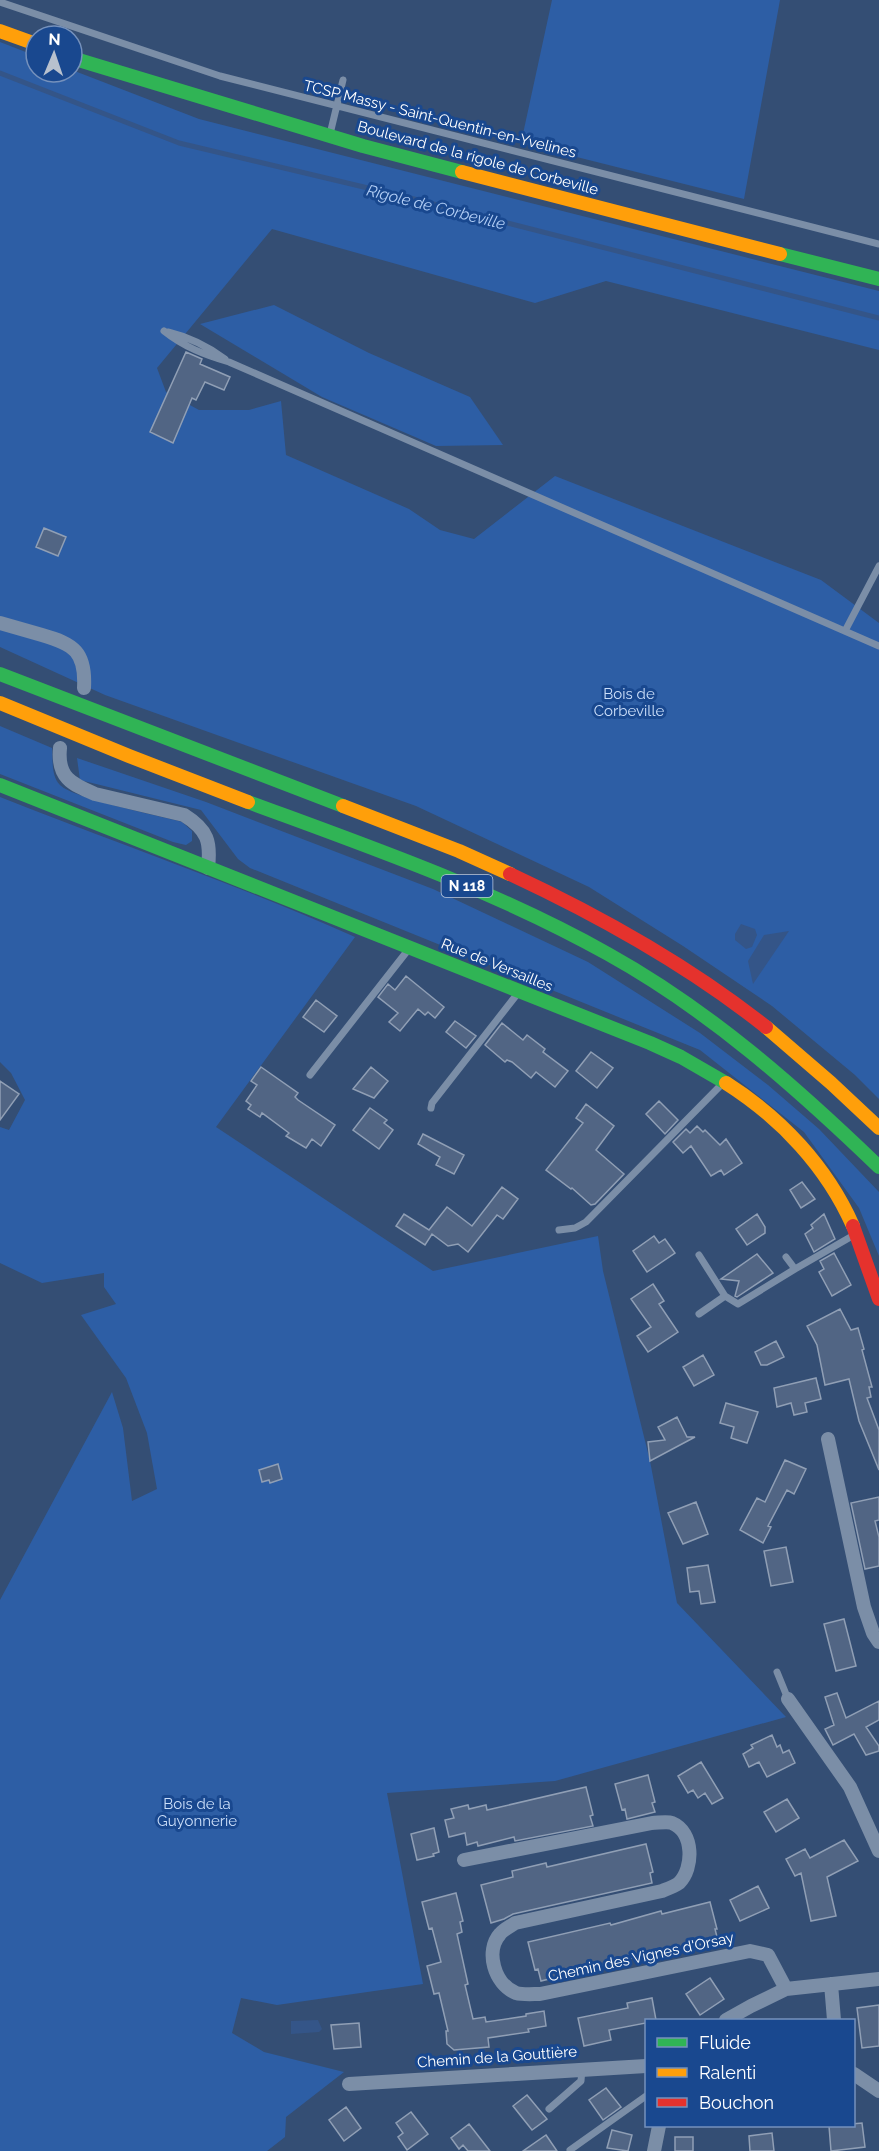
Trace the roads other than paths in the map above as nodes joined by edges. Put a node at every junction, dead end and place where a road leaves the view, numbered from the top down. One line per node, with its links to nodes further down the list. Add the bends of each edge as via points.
1 (0, 2): 6 (lane, TCSP Massy - Saint-Quentin-en-Yvelines, via 220,76)
2 (0, 31): 3 (main road)
3 (24, 40)
4 (84, 62): 7 (main road, Boulevard de la rigole de Corbeville)
5 (343, 80): 6 (lane)
6 (337, 106): 7 (lane); 8 (lane, TCSP Massy - Saint-Quentin-en-Yvelines)
7 (330, 136): 9 (main road, Boulevard de la rigole de Corbeville)
8 (879, 244)
9 (879, 279)
10 (229, 362): 10 (lane, via 207,346 164,331 203,355); 13 (lane)
11 (879, 566): 13 (lane)
12 (0, 624): 16 (street, via 71,645 81,660)
13 (845, 631): 14 (lane)
14 (879, 646)
15 (0, 674): 26 (main road, N 118, via 459,851 583,910 674,962 737,1005)
16 (84, 688)
17 (0, 703): 27 (main road, N 118, via 444,876 567,931 663,987 723,1029 837,1125)
18 (60, 748): 20 (street, via 59,766 65,777 82,789 184,815 194,821 211,849)
19 (0, 785): 20 (main road, Rue de Versailles)
20 (208, 868): 21 (main road, Rue de Versailles)
21 (410, 948): 22 (main road, Rue de Versailles); 23 (lane)
22 (519, 991): 24 (main road, Rue de Versailles, via 674,1053); 25 (lane)
23 (310, 1075)
24 (725, 1080): 28 (lane, via 586,1222); 29 (main road, Rue de Versailles, via 794,1139 832,1187)
25 (431, 1108)
26 (879, 1128)
27 (879, 1167)
28 (559, 1230)
29 (856, 1234): 32 (lane); 34 (main road, Rue de Versailles)
30 (699, 1255): 33 (lane)
31 (786, 1257): 32 (lane)
32 (795, 1269): 33 (lane, via 738,1304)
33 (725, 1296): 35 (lane)
34 (879, 1299)
35 (699, 1314)
36 (828, 1439): 37 (street, via 864,1607)
37 (879, 1642)
38 (777, 1672): 39 (lane)
39 (788, 1699): 40 (street, via 850,1787)
40 (879, 1851)
41 (464, 1860): 44 (street, Chemin des Vignes d'Orsay, via 652,1823 672,1823 684,1833 690,1849 689,1866 679,1883 662,1891 516,1923 500,1933 491,1948 501,1980 516,1992 540,1994 750,1951 768,1955)
42 (879, 1979): 43 (street)
43 (831, 1984): 44 (street); 46 (street)
44 (786, 1989): 45 (street)
45 (728, 2019)
46 (834, 2019)
47 (645, 2066): 48 (street, Chemin de la Gouttière)
48 (582, 2068): 50 (street, Chemin de la Gouttière); 53 (lane, via 581,2081)
49 (855, 2075): 51 (street)
50 (349, 2084)
51 (879, 2091)
52 (645, 2097): 55 (lane)
53 (549, 2109)
54 (659, 2127): 56 (street)
55 (570, 2150)
56 (654, 2151)

